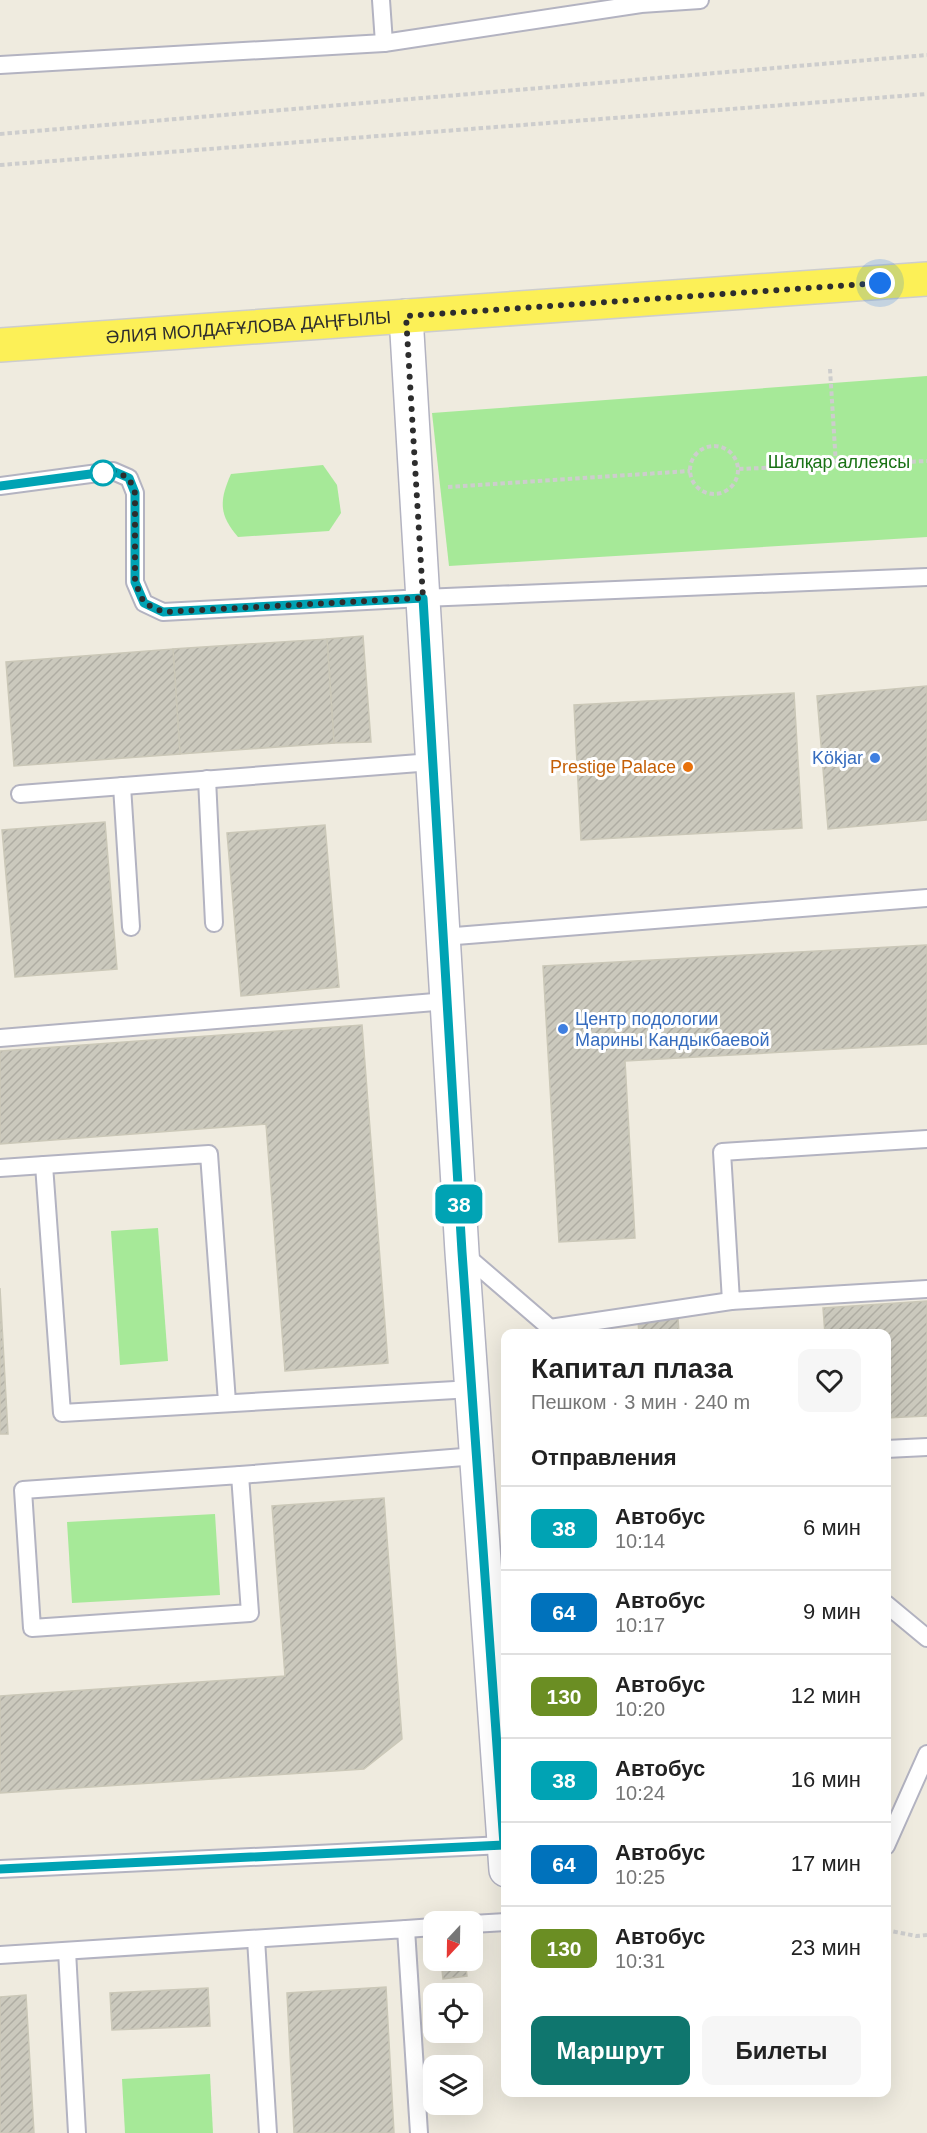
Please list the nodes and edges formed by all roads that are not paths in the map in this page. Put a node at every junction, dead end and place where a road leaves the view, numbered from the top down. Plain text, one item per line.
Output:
1 (381, 0) edge
2 (700, 0) edge
3 (384, 43) junction
4 (0, 66) edge
5 (927, 279) edge
6 (406, 316) junction
7 (0, 345) edge
8 (0, 486) edge
9 (927, 577) edge
10 (423, 598) junction
11 (432, 762) junction
12 (207, 779) junction
13 (122, 786) junction
14 (20, 794) dead end
15 (927, 898) edge
16 (214, 923) dead end
17 (131, 927) dead end
18 (442, 937) junction
19 (447, 1001) junction
20 (0, 1038) edge
21 (927, 1139) edge
22 (44, 1165) junction
23 (0, 1168) edge
24 (462, 1252) junction
25 (927, 1289) edge
26 (731, 1301) junction
27 (551, 1329) edge
28 (565, 1329) edge
29 (472, 1389) junction
30 (226, 1401) junction
31 (927, 1447) edge
32 (891, 1449) edge
33 (476, 1456) junction
34 (240, 1475) junction
35 (891, 1609) edge
36 (927, 1638) edge
37 (927, 1754) edge
38 (501, 1768) edge
39 (891, 1835) edge
40 (501, 1858) edge
41 (0, 1869) edge
42 (501, 1922) edge
43 (483, 1923) edge
44 (423, 1928) edge
45 (406, 1929) junction
46 (256, 1939) junction
47 (67, 1951) junction
48 (0, 1955) edge
49 (77, 2133) edge
50 (268, 2133) edge
51 (419, 2133) edge

1 - 3 lane
2 - 3 lane
3 - 4 lane
5 - 6 main road, ӘЛИЯ МОЛДАҒҰЛОВА ДАҢҒЫЛЫ
6 - 7 main road, ӘЛИЯ МОЛДАҒҰЛОВА ДАҢҒЫЛЫ
6 - 10 street
8 - 10 lane
9 - 10 lane
10 - 11 street
11 - 12 lane
11 - 18 street
12 - 13 lane
12 - 16 lane
13 - 14 lane
13 - 17 lane
15 - 18 lane
18 - 19 street
19 - 20 lane
19 - 24 street
21 - 26 lane
22 - 23 lane
22 - 30 lane
22 - 30 lane
24 - 27 lane
24 - 29 street
25 - 26 lane
26 - 28 lane
29 - 30 lane
29 - 33 street
31 - 32 lane
33 - 34 lane
33 - 38 street
34 - 34 lane
35 - 36 lane
37 - 39 lane
40 - 41 lane
42 - 43 lane
44 - 45 lane
45 - 46 lane
45 - 51 lane
46 - 47 lane
46 - 50 lane
47 - 48 lane
47 - 49 lane

